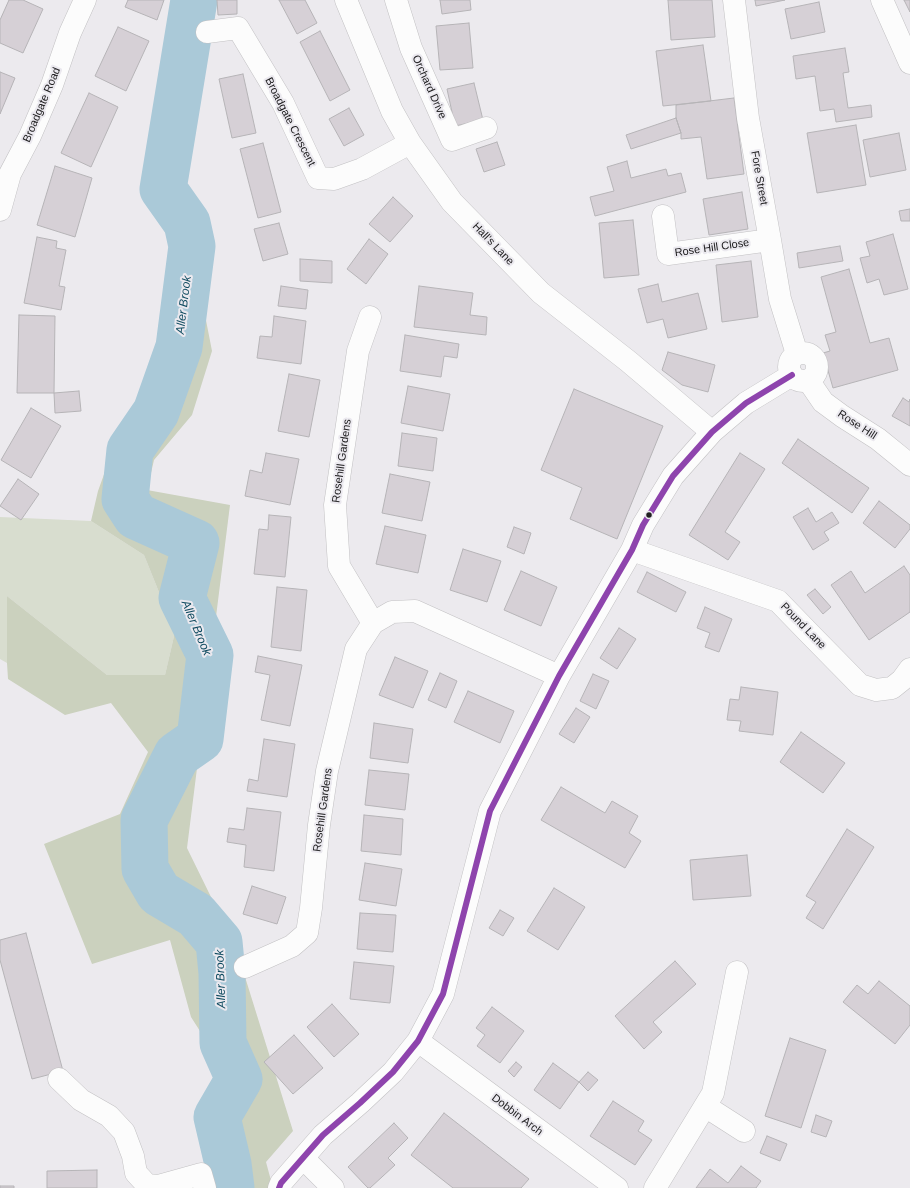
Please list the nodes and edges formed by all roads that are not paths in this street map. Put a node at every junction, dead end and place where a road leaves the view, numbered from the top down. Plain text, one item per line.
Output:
1 (85, 0) edge
2 (346, 0) edge
3 (396, 0) edge
4 (734, 0) edge
5 (882, 0) edge
6 (207, 32) dead end
7 (910, 63) edge
8 (486, 128) dead end
9 (410, 143) junction
10 (0, 210) edge
11 (663, 216) dead end
12 (770, 240) junction
13 (370, 317) dead end
14 (800, 378) junction
15 (712, 432) junction
16 (910, 465) edge
17 (632, 550) junction
18 (373, 623) junction
19 (910, 669) edge
20 (559, 676) junction
21 (245, 967) dead end
22 (737, 972) dead end
23 (418, 1041) junction
24 (59, 1079) dead end
25 (705, 1106) junction
26 (744, 1131) dead end
27 (303, 1158) junction
28 (205, 1188) edge
29 (279, 1188) edge
30 (333, 1188) edge
31 (617, 1188) edge
32 (655, 1188) edge

1 - 10 street, Broadgate Road
2 - 9 street, Hall's Lane
3 - 8 street, Orchard Drive
4 - 12 street, Fore Street
5 - 7 street
6 - 9 street, Broadgate Crescent
9 - 15 street, Hall's Lane
11 - 12 street, Rose Hill Close
12 - 14 street, Fore Street
13 - 18 street, Rosehill Gardens
14 - 15 street
14 - 16 street, Rose Hill
15 - 17 street
17 - 19 street, Pound Lane
17 - 20 street
18 - 20 street, Rosehill Gardens
18 - 21 street, Rosehill Gardens
20 - 23 street
22 - 25 street
23 - 27 street
23 - 31 street, Dobbin Arch
24 - 28 street
25 - 26 street
25 - 32 street
27 - 29 street
27 - 30 street

